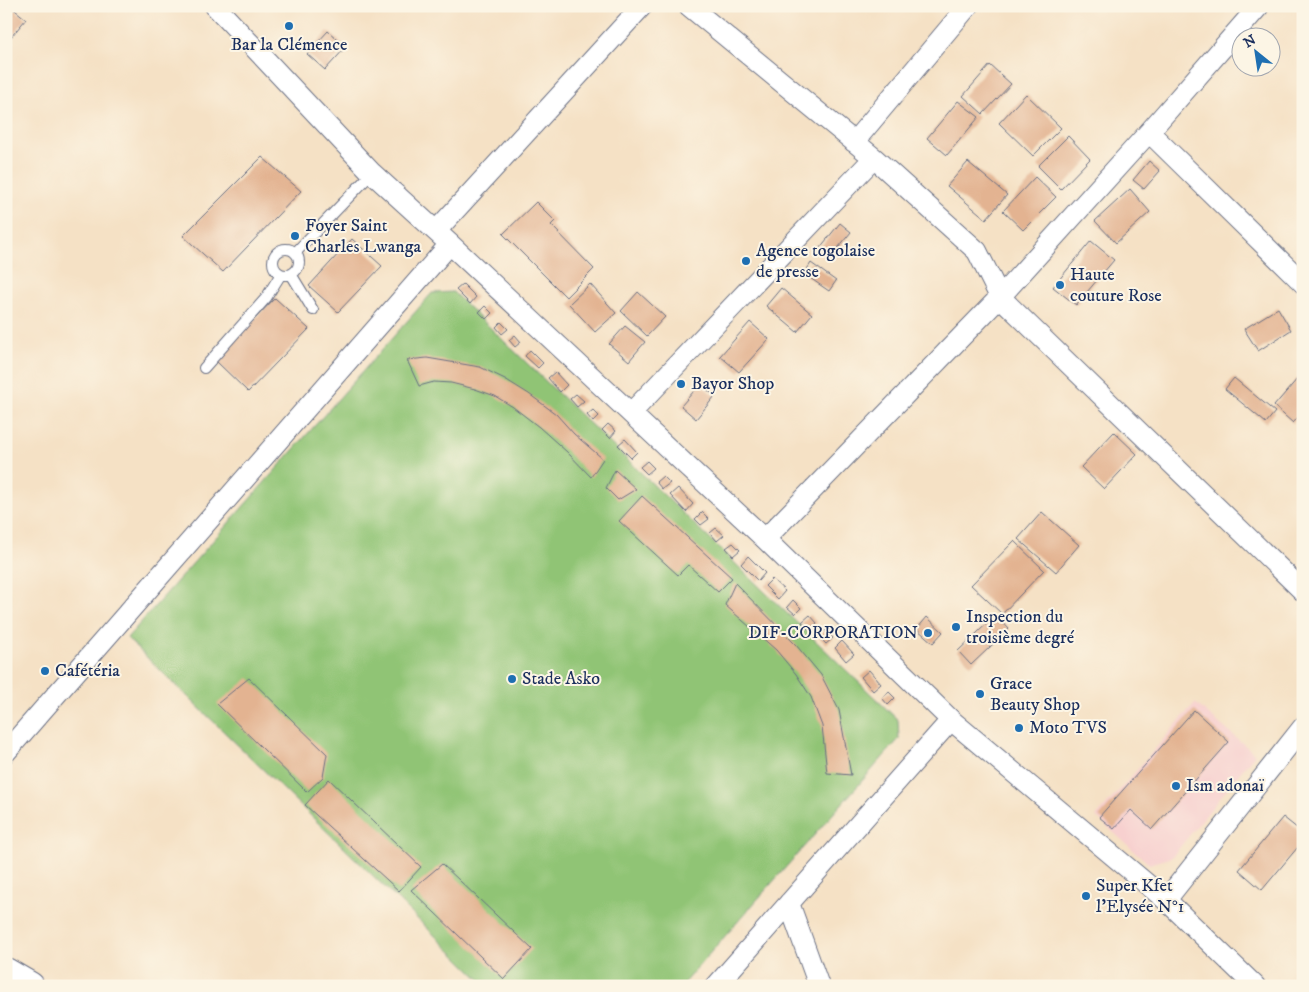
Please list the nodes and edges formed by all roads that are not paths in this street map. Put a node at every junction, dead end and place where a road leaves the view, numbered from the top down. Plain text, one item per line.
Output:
1 (215, 6) edge
2 (642, 6) edge
3 (689, 6) edge
4 (968, 6) edge
5 (1259, 6) edge
6 (1149, 132) junction
7 (854, 142) junction
8 (874, 158) junction
9 (372, 173) junction
10 (443, 237) junction
11 (295, 253) junction
12 (286, 274) junction
13 (1303, 283) edge
14 (1000, 297) junction
15 (313, 310) dead end
16 (204, 368) dead end
17 (631, 413) junction
18 (766, 539) junction
19 (1303, 591) edge
20 (951, 720) junction
21 (1303, 727) edge
22 (6, 752) edge
23 (1166, 900) junction
24 (789, 903) junction
25 (6, 972) edge
26 (30, 986) edge
27 (716, 986) edge
28 (819, 986) edge
29 (1254, 986) edge

1 - 9 street
2 - 10 street
3 - 7 street
4 - 7 street
5 - 6 street
6 - 13 street
6 - 14 street
7 - 8 street
8 - 14 street
8 - 17 street
9 - 10 street
9 - 11 lane
10 - 17 street
10 - 22 street
11 - 12 lane
11 - 12 lane
12 - 15 lane
12 - 16 lane
14 - 18 street
14 - 19 street
17 - 18 street
18 - 20 street
20 - 23 street
20 - 24 street
21 - 23 street
23 - 29 street
24 - 27 street
24 - 28 street
25 - 26 main road

